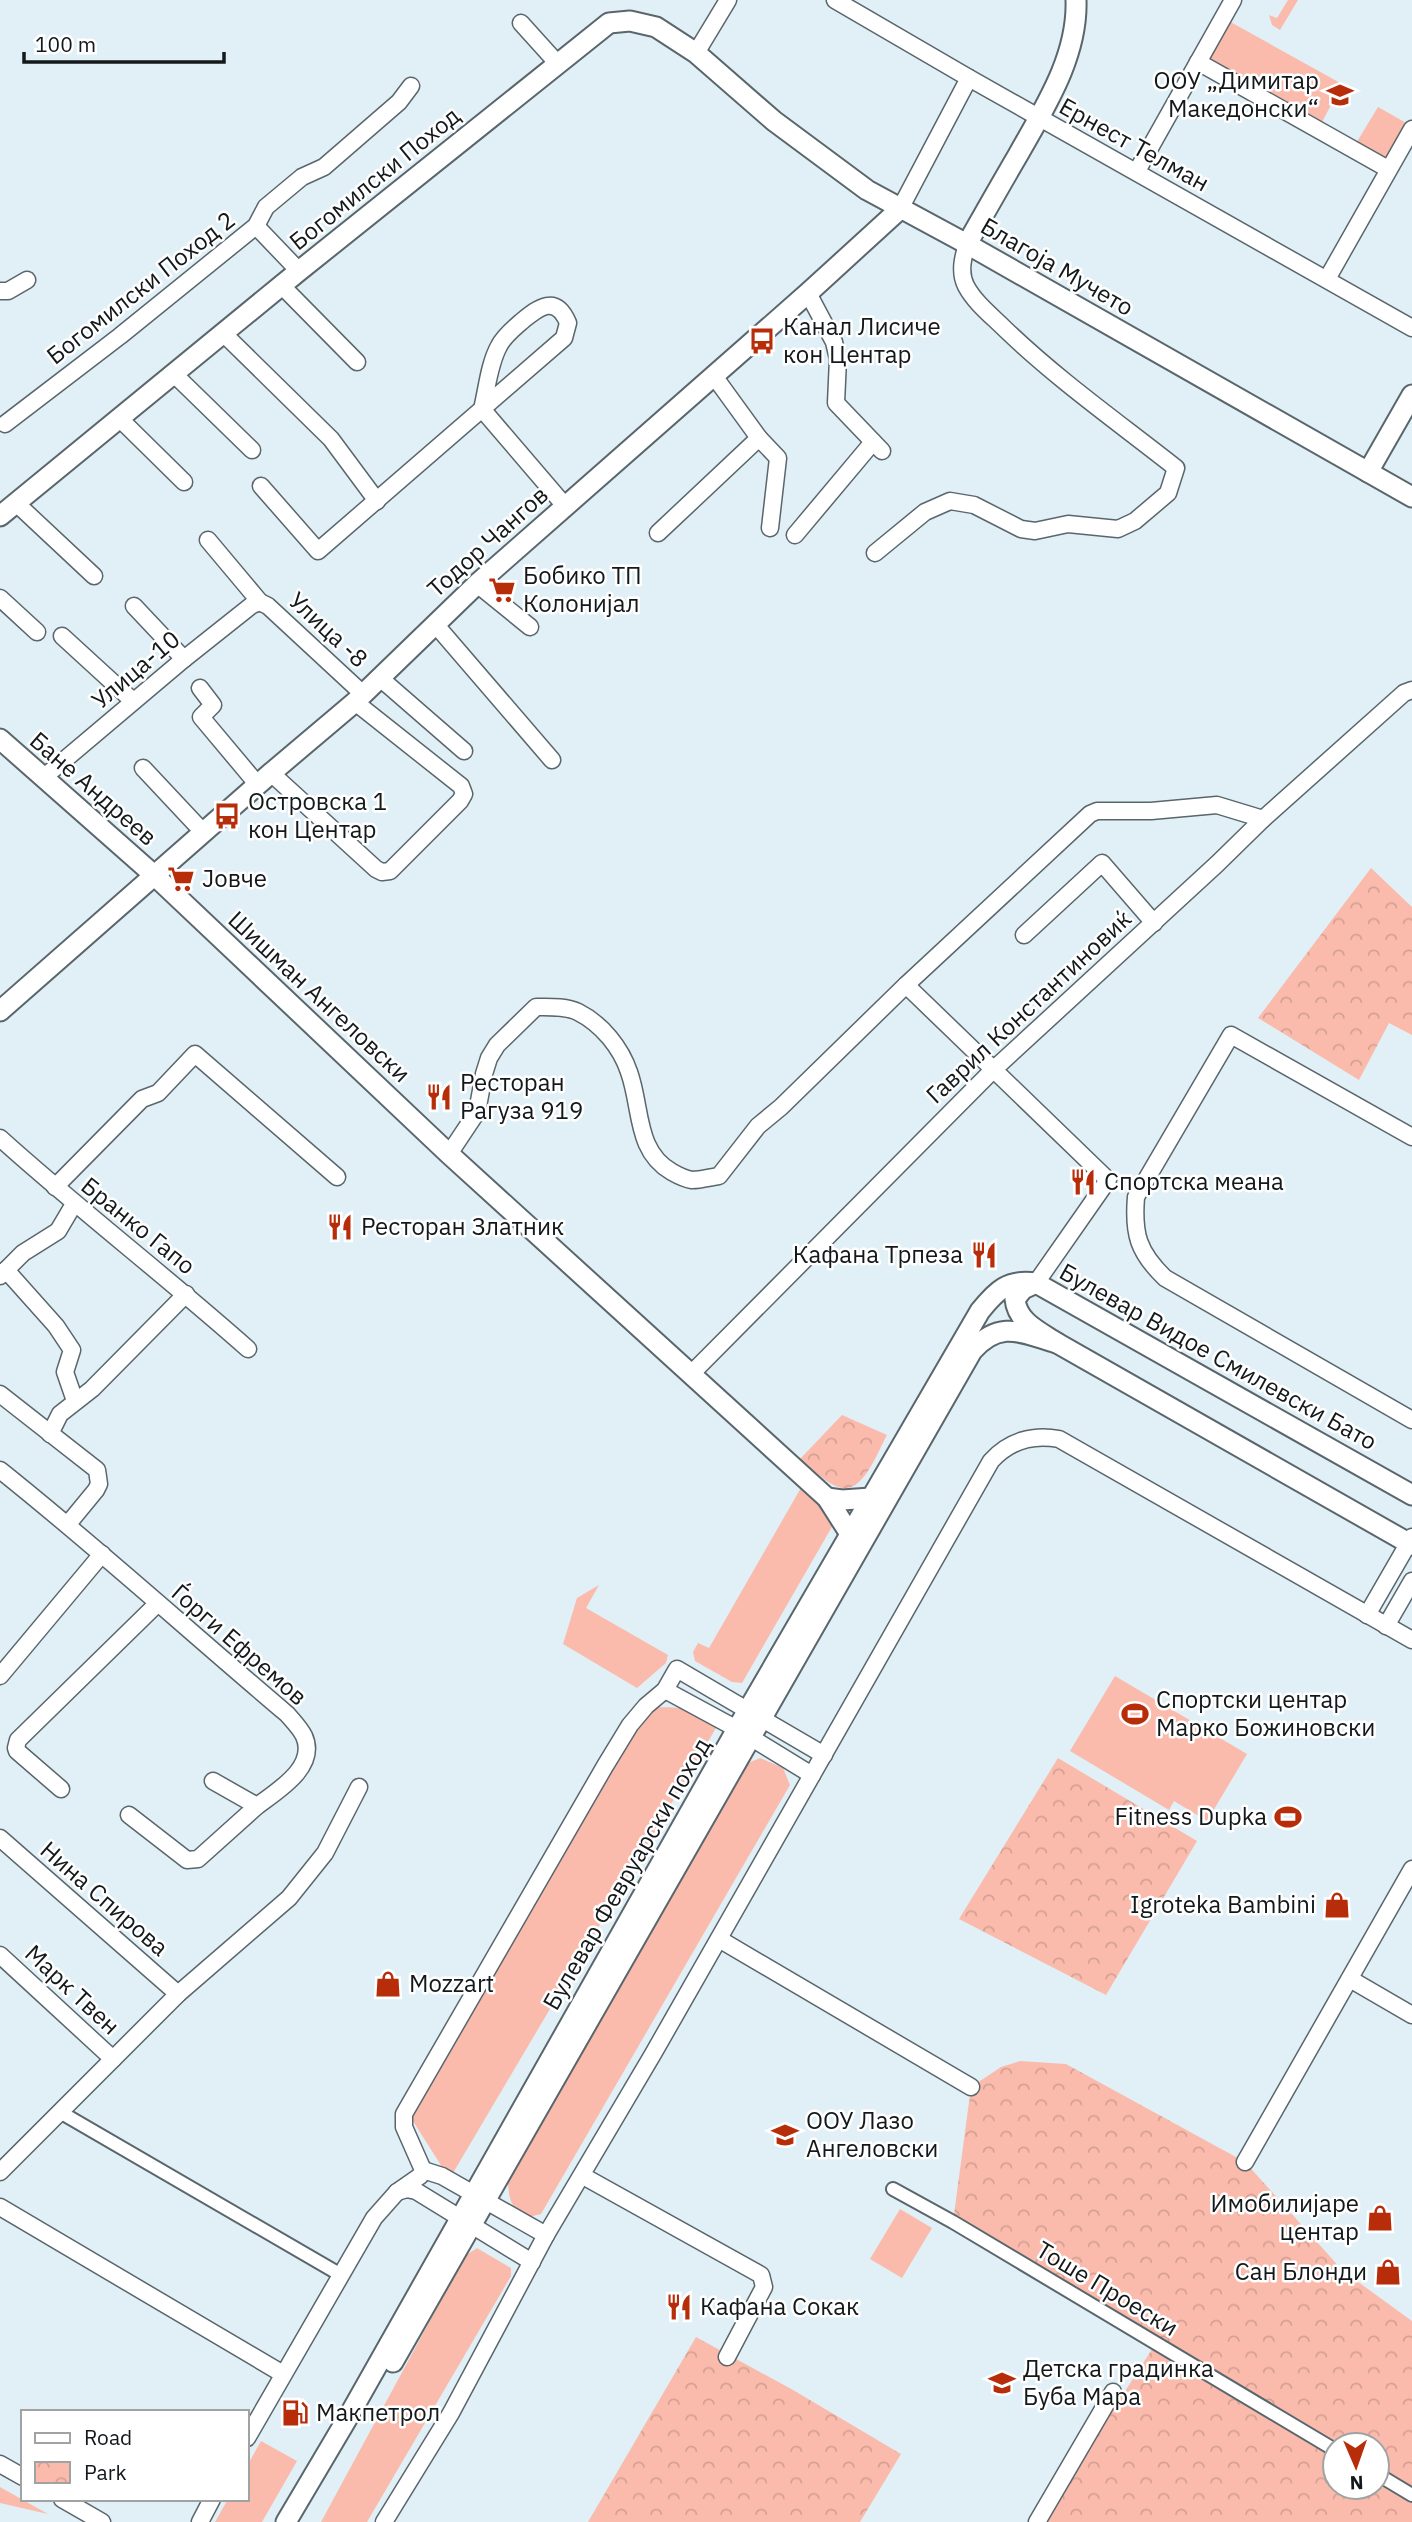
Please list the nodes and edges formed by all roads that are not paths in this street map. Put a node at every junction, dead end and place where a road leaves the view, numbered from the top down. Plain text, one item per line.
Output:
1 (728, 0) edge
2 (835, 0) edge
3 (1076, 0) edge
4 (1233, 0) edge
5 (521, 23) dead end
6 (695, 53) junction
7 (1198, 62) junction
8 (558, 64) junction
9 (969, 78) junction
10 (411, 86) dead end
11 (1039, 117) junction
12 (1412, 129) edge
13 (1388, 169) junction
14 (1138, 172) junction
15 (900, 209) junction
16 (256, 226) junction
17 (967, 244) junction
18 (299, 271) junction
19 (1327, 279) junction
20 (27, 280) dead end
21 (282, 286) junction
22 (0, 291) edge
23 (808, 293) junction
24 (1412, 328) edge
25 (223, 334) junction
26 (357, 362) dead end
27 (174, 374) junction
28 (714, 376) junction
29 (1412, 395) edge
30 (482, 409) junction
31 (119, 418) junction
32 (5, 424) dead end
33 (759, 438) junction
34 (252, 450) dead end
35 (1368, 472) junction
36 (184, 482) dead end
37 (261, 486) dead end
38 (1412, 497) edge
39 (377, 500) junction
40 (565, 506) junction
41 (4, 512) edge
42 (770, 528) dead end
43 (657, 533) dead end
44 (796, 535) dead end
45 (208, 540) dead end
46 (875, 554) dead end
47 (94, 576) dead end
48 (477, 584) junction
49 (0, 598) edge
50 (260, 602) junction
51 (134, 606) dead end
52 (435, 624) junction
53 (530, 627) dead end
54 (37, 632) dead end
55 (62, 636) dead end
56 (184, 659) junction
57 (380, 678) junction
58 (200, 688) dead end
59 (1412, 690) edge
60 (359, 698) junction
61 (134, 701) junction
62 (0, 739) edge
63 (464, 751) dead end
64 (552, 760) dead end
65 (143, 768) dead end
66 (43, 778) junction
67 (264, 779) junction
68 (1264, 819) junction
69 (203, 832) junction
70 (154, 875) junction
71 (1154, 923) junction
72 (1024, 935) dead end
73 (906, 985) junction
74 (0, 1011) edge
75 (992, 1071) junction
76 (1412, 1137) edge
77 (0, 1138) edge
78 (449, 1154) junction
79 (337, 1177) dead end
80 (55, 1187) junction
81 (74, 1204) junction
82 (3, 1273) edge
83 (1036, 1283) junction
84 (186, 1294) junction
85 (1056, 1343) junction
86 (248, 1349) dead end
87 (692, 1373) junction
88 (0, 1394) edge
89 (75, 1401) junction
90 (1412, 1420) edge
91 (50, 1434) junction
92 (0, 1470) edge
93 (1412, 1495) edge
94 (827, 1498) junction
95 (872, 1498) junction
96 (68, 1524) junction
97 (850, 1534) junction
98 (1411, 1542) edge
99 (103, 1554) junction
100 (1412, 1581) edge
101 (157, 1604) junction
102 (1367, 1615) junction
103 (1386, 1626) junction
104 (1412, 1640) edge
105 (0, 1676) edge
106 (665, 1690) junction
107 (755, 1714) junction
108 (744, 1733) junction
109 (824, 1755) junction
110 (812, 1775) junction
111 (213, 1781) dead end
112 (359, 1787) dead end
113 (61, 1788) dead end
114 (257, 1806) junction
115 (129, 1815) dead end
116 (0, 1838) edge
117 (1412, 1869) edge
118 (719, 1939) junction
119 (0, 1955) edge
120 (1350, 1979) junction
121 (178, 1994) junction
122 (1412, 2015) edge
123 (113, 2059) junction
124 (971, 2087) dead end
125 (60, 2112) junction
126 (1245, 2162) dead end
127 (423, 2170) junction
128 (0, 2172) edge
129 (583, 2176) junction
130 (893, 2189) dead end
131 (397, 2192) junction
132 (479, 2197) junction
133 (0, 2207) edge
134 (466, 2221) junction
135 (546, 2235) junction
136 (532, 2262) junction
137 (341, 2275) junction
138 (727, 2357) dead end
139 (283, 2374) junction
140 (1113, 2392) dead end
141 (248, 2436) edge
142 (1321, 2442) edge
143 (0, 2464) edge
144 (21, 2476) edge
145 (1391, 2482) edge
146 (1412, 2495) edge
147 (65, 2501) edge
148 (211, 2501) edge
149 (102, 2522) edge
150 (200, 2522) edge
151 (286, 2522) edge
152 (300, 2522) edge
153 (384, 2522) edge
154 (1037, 2522) edge

1 - 6 street
2 - 9 street, Ернест Телман
3 - 11 street
4 - 7 street
5 - 8 street
6 - 8 street, Богомилски Поход
6 - 15 street, Благоја Мучето
7 - 13 street
7 - 14 street
8 - 18 street, Богомилски Поход
9 - 11 street, Ернест Телман
9 - 15 street, Тодор Чангов
10 - 16 street
11 - 14 street, Ернест Телман
11 - 17 street
12 - 13 street
13 - 19 street
14 - 19 street, Ернест Телман
15 - 17 street, Благоја Мучето
15 - 23 street, Тодор Чангов
16 - 18 street, Богомилски Поход 2
16 - 32 street, Богомилски Поход 2
17 - 35 street, Благоја Мучето
17 - 46 street
18 - 21 street, Богомилски Поход
19 - 24 street, Ернест Телман
20 - 22 street
21 - 25 street, Богомилски Поход
21 - 26 street
23 - 28 street, Тодор Чангов
23 - 44 street
25 - 27 street, Богомилски Поход
25 - 39 street
27 - 31 street, Богомилски Поход
27 - 34 street
28 - 33 street
28 - 40 street, Тодор Чангов
29 - 35 street
30 - 30 street
30 - 39 street
30 - 40 street
31 - 36 street
31 - 41 street, Богомилски Поход
33 - 42 street
33 - 43 street
35 - 38 street, Благоја Мучето
37 - 39 street
40 - 48 street, Тодор Чангов
41 - 47 street
45 - 50 street, Улица -8
48 - 52 street, Тодор Чангов
48 - 53 street
49 - 54 street
50 - 56 street, Улица-10
50 - 60 street, Улица -8
51 - 56 street
52 - 57 street, Тодор Чангов
52 - 64 street
55 - 61 street
56 - 61 street, Улица-10
57 - 60 street, Тодор Чангов
57 - 63 street
58 - 67 street
59 - 68 street, Гаврил Константиновиќ
60 - 67 street, Тодор Чангов
60 - 67 street, Улица -8
61 - 66 street, Улица-10
62 - 66 street, Бане Андреев
65 - 69 street
66 - 70 street, Бане Андреев
67 - 69 street, Тодор Чангов
68 - 71 street, Гаврил Константиновиќ
68 - 73 street
69 - 70 street, Тодор Чангов
70 - 74 street, Тодор Чангов
70 - 78 street, Шишман Ангеловски
71 - 72 street
71 - 75 street, Гаврил Константиновиќ
73 - 75 street
73 - 78 street
75 - 83 street
75 - 87 street, Гаврил Константиновиќ
76 - 90 street
77 - 80 street, Бранко Гапо
78 - 87 street
79 - 80 street
80 - 81 street, Бранко Гапо
81 - 82 street
81 - 84 street, Бранко Гапо
82 - 89 street
83 - 85 street
83 - 93 street, Булевар Видое Смилевски Бато
83 - 95 street, Булевар Февруарски поход
84 - 86 street, Бранко Гапо
84 - 89 street
85 - 98 street
85 - 107 street, Булевар Февруарски поход
87 - 94 street
88 - 91 street
89 - 91 street
91 - 96 street
92 - 96 street, Ѓорги Ефремов
94 - 95 street
94 - 97 street
95 - 97 street, Булевар Февруарски поход
96 - 99 street, Ѓорги Ефремов
97 - 107 street, Булевар Февруарски поход
98 - 102 street
99 - 101 street, Ѓорги Ефремов
99 - 105 street
100 - 103 street
101 - 113 street
101 - 114 street, Ѓорги Ефремов
102 - 103 street
102 - 109 street
103 - 104 street
106 - 107 street
106 - 108 street
106 - 127 street
107 - 108 street, Булевар Февруарски поход
107 - 109 street
108 - 110 street
108 - 132 street, Булевар Февруарски поход
109 - 110 street
110 - 118 street
111 - 114 street
112 - 121 street
114 - 115 street
116 - 121 street, Нина Спирова
117 - 120 street
118 - 124 street
118 - 129 street
119 - 123 street, Марк Твен
120 - 122 street
120 - 126 street
121 - 123 street
123 - 125 street
125 - 128 street
125 - 137 street
127 - 131 street
127 - 132 street
129 - 135 street
129 - 138 street
130 - 142 street, Тоше Проески
131 - 134 street
131 - 137 street
132 - 134 street, Булевар Февруарски поход
132 - 135 street
133 - 139 street
134 - 136 street
134 - 151 street, Булевар Февруарски поход
134 - 152 street, Булевар Февруарски поход
135 - 136 street
136 - 153 street
137 - 139 street
139 - 141 street
140 - 154 street
143 - 144 street
145 - 146 street
147 - 149 street
148 - 150 street

